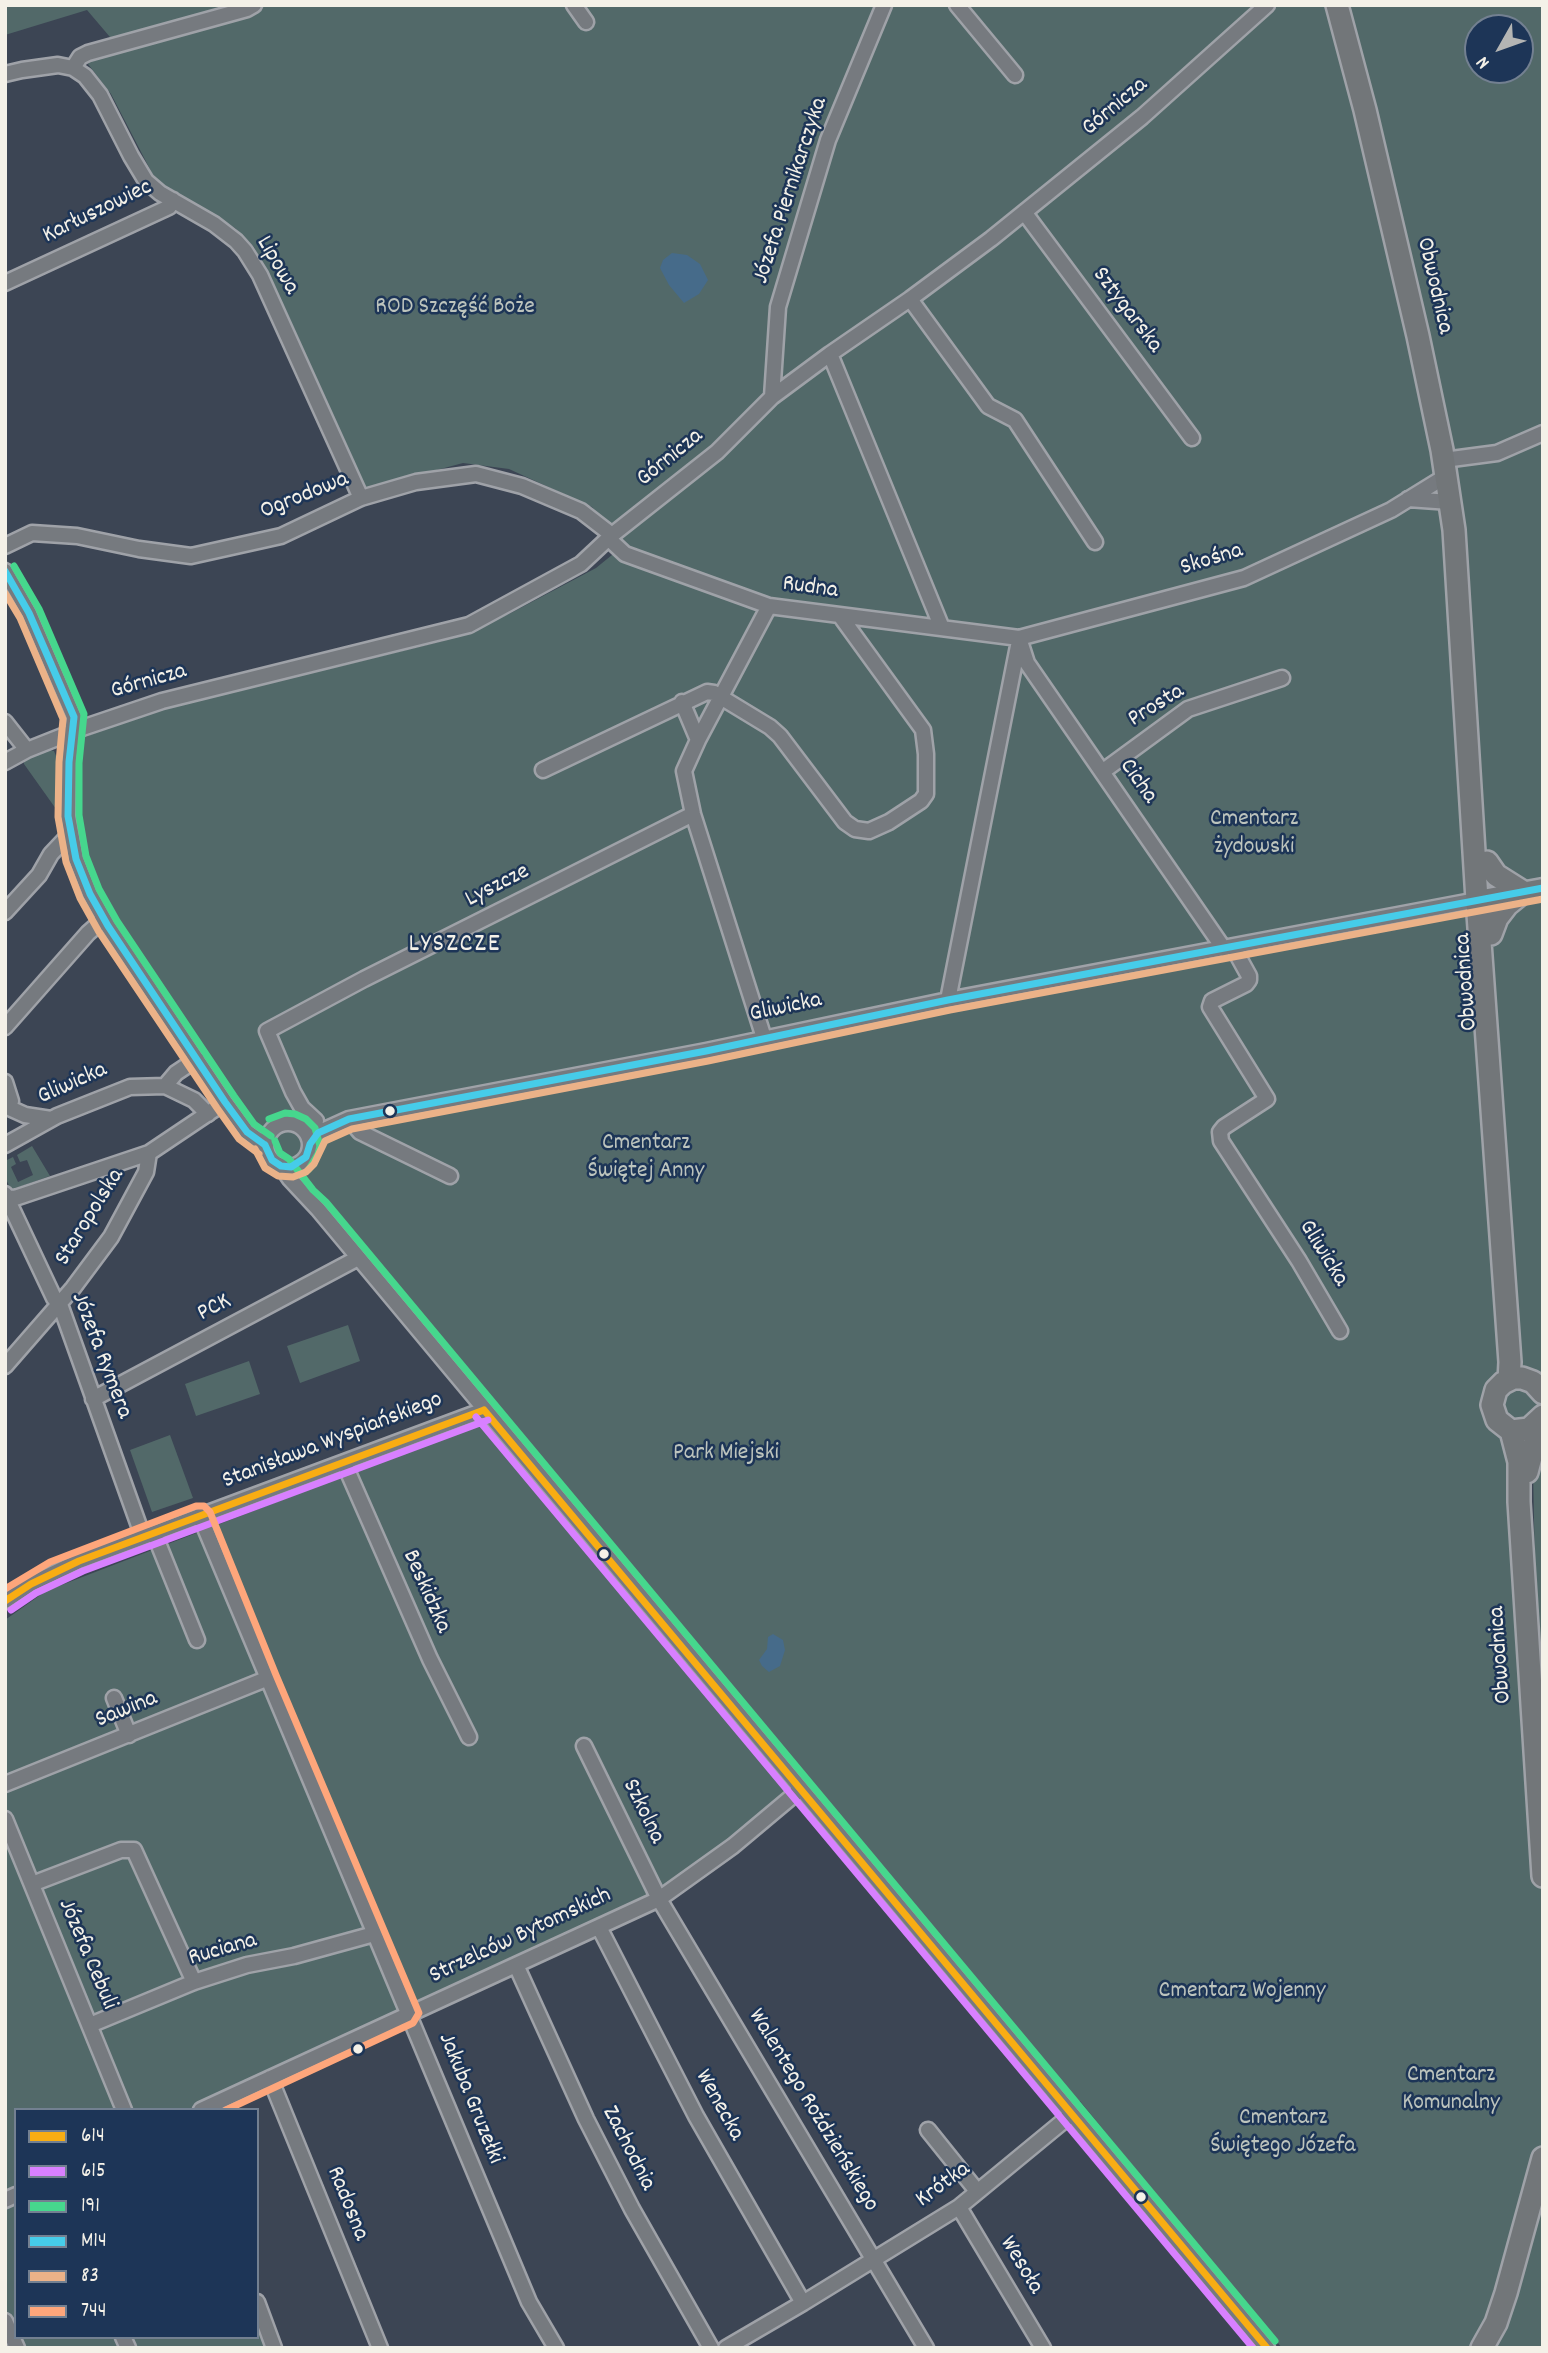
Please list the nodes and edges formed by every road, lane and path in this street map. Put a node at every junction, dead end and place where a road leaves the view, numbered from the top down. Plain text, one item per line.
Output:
1 (254, 5) edge
2 (574, 5) edge
3 (884, 5) edge
4 (957, 5) edge
5 (1267, 5) edge
6 (1337, 5) edge
7 (586, 22) dead end
8 (73, 68) junction
9 (5, 74) edge
10 (1015, 75) dead end
11 (173, 200) junction
12 (1024, 212) junction
13 (5, 283) edge
14 (910, 299) junction
15 (830, 354) junction
16 (772, 397) junction
17 (1543, 433) edge
18 (1192, 438) dead end
19 (1445, 468) junction
20 (361, 498) junction
21 (1408, 499) junction
22 (1450, 502) junction
23 (610, 537) junction
24 (1095, 542) dead end
25 (5, 546) edge
26 (5, 571) edge
27 (1458, 582) junction
28 (769, 606) junction
29 (841, 617) junction
30 (942, 628) junction
31 (1019, 638) junction
32 (1282, 678) dead end
33 (720, 698) junction
34 (682, 702) junction
35 (5, 722) edge
36 (73, 732) junction
37 (698, 740) junction
38 (27, 750) junction
39 (5, 762) edge
40 (543, 770) dead end
41 (1102, 772) junction
42 (693, 814) junction
43 (70, 834) junction
44 (76, 859) junction
45 (1488, 862) junction
46 (46, 863) junction
47 (1533, 890) edge
48 (1483, 899) junction
49 (5, 912) edge
50 (104, 919) junction
51 (1491, 934) junction
52 (1228, 948) junction
53 (948, 1000) junction
54 (5, 1027) edge
55 (764, 1038) junction
56 (197, 1059) junction
57 (5, 1083) edge
58 (164, 1086) junction
59 (225, 1102) junction
60 (7, 1107) edge
61 (208, 1114) junction
62 (238, 1118) junction
63 (51, 1119) junction
64 (348, 1119) junction
65 (316, 1121) junction
66 (300, 1127) junction
67 (274, 1129) junction
68 (310, 1144) junction
69 (5, 1145) edge
70 (265, 1145) junction
71 (149, 1153) junction
72 (300, 1163) junction
73 (281, 1166) junction
74 (450, 1176) dead end
75 (6, 1196) edge
76 (317, 1209) junction
77 (358, 1258) junction
78 (59, 1304) junction
79 (1340, 1331) dead end
80 (5, 1366) edge
81 (1517, 1379) junction
82 (1543, 1393) edge
83 (93, 1399) junction
84 (484, 1410) junction
85 (1531, 1427) edge
86 (344, 1463) junction
87 (200, 1516) junction
88 (148, 1535) junction
89 (5, 1601) edge
90 (197, 1640) dead end
91 (266, 1679) junction
92 (114, 1698) dead end
93 (128, 1735) junction
94 (469, 1737) dead end
95 (584, 1746) dead end
96 (5, 1784) edge
97 (1542, 1786) edge
98 (801, 1789) junction
99 (1543, 1792) edge
100 (5, 1819) edge
101 (1543, 1876) edge
102 (32, 1884) junction
103 (660, 1899) junction
104 (599, 1927) junction
105 (374, 1934) junction
106 (516, 1965) junction
107 (194, 1982) junction
108 (409, 2013) junction
109 (90, 2025) junction
110 (270, 2078) junction
111 (123, 2108) edge
112 (205, 2108) edge
113 (1072, 2114) junction
114 (928, 2130) dead end
115 (1543, 2158) edge
116 (977, 2191) junction
117 (958, 2207) junction
118 (1520, 2241) junction
119 (874, 2260) junction
120 (803, 2303) junction
121 (259, 2307) edge
122 (5, 2321) edge
123 (17, 2348) edge
124 (274, 2348) edge
125 (380, 2348) edge
126 (556, 2348) edge
127 (711, 2348) edge
128 (726, 2348) edge
129 (926, 2348) edge
130 (1042, 2348) edge
131 (1267, 2348) edge
132 (1465, 2348) edge
133 (1482, 2348) edge

1 - 8 street
2 - 7 street
3 - 16 street, Józefa Piernikarczyka
4 - 10 street
5 - 12 street, Górnicza
6 - 19 highway, Obwodnica
8 - 9 street
8 - 11 street, Lipowa
11 - 13 street, Karłuszowiec
11 - 20 street, Lipowa
12 - 14 street, Górnicza
12 - 18 street, Sztygarska
14 - 15 street, Górnicza
14 - 24 street
15 - 16 street, Górnicza
15 - 30 street
16 - 23 street, Górnicza
17 - 19 street, Skośna
19 - 21 street, Skośna
19 - 22 highway, Obwodnica
20 - 23 street, Ogrodowa
20 - 25 street, Ogrodowa
21 - 22 street
21 - 31 street, Skośna
22 - 27 highway, Obwodnica
23 - 28 street, Rudna
23 - 36 street, Górnicza
26 - 36 street
27 - 45 highway, Obwodnica
27 - 48 highway, Obwodnica
28 - 29 street, Rudna
28 - 33 street
29 - 30 street, Rudna
29 - 33 street
30 - 31 street, Rudna
31 - 41 street, Cicha
31 - 53 street
32 - 41 street, Prosta
33 - 34 street
33 - 37 street
34 - 37 street
34 - 40 street
35 - 38 street
36 - 38 street, Górnicza
36 - 43 street
37 - 42 street
38 - 39 street, Górnicza
41 - 52 street, Cicha
42 - 55 street
42 - 65 street, Lyszcze
43 - 44 street
43 - 46 street
44 - 46 street
44 - 50 street
45 - 47 highway
45 - 48 highway, Obwodnica
46 - 49 street
47 - 48 main road, Gliwicka
47 - 51 highway
48 - 51 highway, Obwodnica
48 - 52 street, Gliwicka
48 - 81 highway, Obwodnica
50 - 54 street
50 - 56 street
51 - 81 highway, Obwodnica
52 - 53 street, Gliwicka
52 - 79 street, Gliwicka
53 - 55 street, Gliwicka
55 - 64 street, Gliwicka
56 - 58 street
56 - 59 street
57 - 60 street
58 - 61 street, Gliwicka
58 - 63 street, Gliwicka
59 - 61 street
59 - 62 street
60 - 63 street
61 - 71 street
62 - 67 street
62 - 70 street
63 - 69 street, Gliwicka
64 - 65 street, Gliwicka
64 - 68 street, Gliwicka
64 - 74 street
65 - 66 street, Gliwicka
66 - 67 street
66 - 68 street
67 - 70 street
68 - 72 street
70 - 73 street
71 - 75 street
71 - 78 street, Staropolska
72 - 73 street
72 - 76 street
73 - 76 street
75 - 78 street, Józefa Rymera
76 - 77 street
77 - 83 street, PCK
77 - 84 street
78 - 80 street, Staropolska
78 - 83 street, Józefa Rymera
81 - 82 highway
81 - 85 highway
83 - 88 street, Józefa Rymera
84 - 86 street, Stanisława Wyspiańskiego
84 - 98 street
85 - 97 highway, Obwodnica
85 - 101 highway, Obwodnica
86 - 87 street, Stanisława Wyspiańskiego
86 - 94 street, Beskidzka
87 - 88 street, Stanisława Wyspiańskiego
87 - 91 street, Jakuba Gruzełki
88 - 89 street, Stanisława Wyspiańskiego
88 - 90 street, Józefa Rymera
91 - 93 street, Sawina
91 - 105 street, Jakuba Gruzełki
92 - 93 street
93 - 96 street, Sawina
95 - 103 street, Szkolna
97 - 99 highway, Obwodnica
98 - 103 street, Strzelców Bytomskich
98 - 113 street
100 - 102 street, Józefa Cebuli
102 - 107 street
102 - 109 street, Józefa Cebuli
103 - 104 street, Strzelców Bytomskich
103 - 119 street, Walentego Roździeńskiego
104 - 106 street, Strzelców Bytomskich
104 - 120 street, Wenecka
105 - 107 street, Ruciana
105 - 108 street, Jakuba Gruzełki
106 - 108 street, Strzelców Bytomskich
106 - 127 street, Zachodnia
107 - 109 street, Ruciana
108 - 110 street, Strzelców Bytomskich
108 - 126 street, Jakuba Gruzełki
109 - 111 street, Józefa Cebuli
110 - 112 street, Strzelców Bytomskich
110 - 125 street, Radosna
113 - 116 street, Krótka
113 - 131 street
114 - 116 street
115 - 118 highway
116 - 117 street, Krótka
117 - 119 street, Krótka
117 - 130 street, Wesoła
118 - 132 highway
118 - 133 highway
119 - 120 street, Krótka
119 - 129 street, Walentego Roździeńskiego
120 - 128 street, Krótka
121 - 124 street
122 - 123 street

